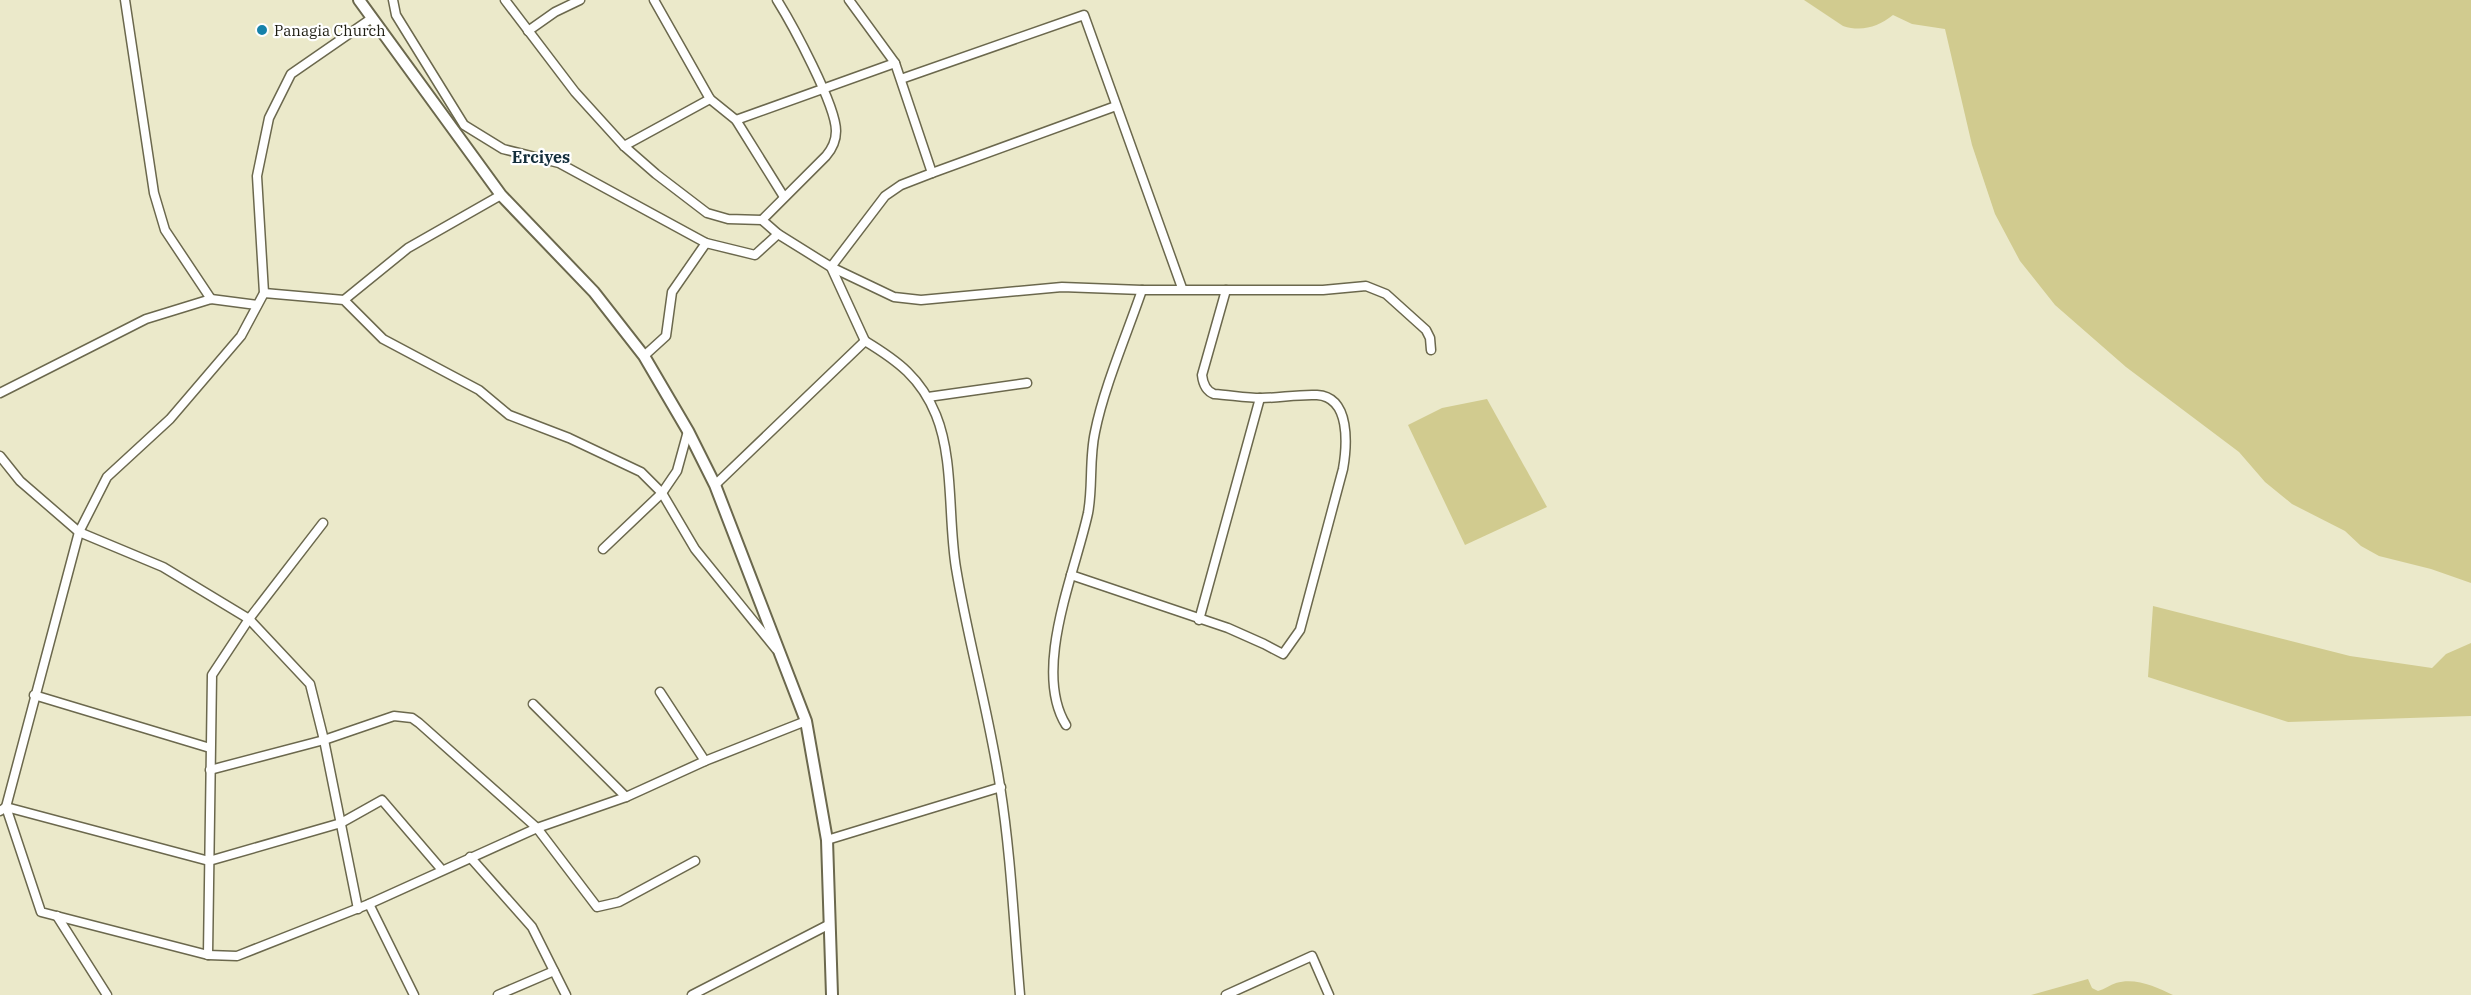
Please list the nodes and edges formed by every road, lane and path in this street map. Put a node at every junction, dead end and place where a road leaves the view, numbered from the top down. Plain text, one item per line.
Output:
1 (126, 0) edge
2 (359, 0) edge
3 (393, 0) edge
4 (505, 0) edge
5 (580, 0) edge
6 (654, 0) edge
7 (777, 0) edge
8 (849, 0) edge
9 (372, 18) junction
10 (528, 31) junction
11 (895, 63) junction
12 (901, 79) junction
13 (823, 88) junction
14 (710, 99) junction
15 (1116, 106) junction
16 (736, 120) junction
17 (464, 125) junction
18 (452, 129) junction
19 (624, 146) junction
20 (932, 174) junction
21 (501, 195) junction
22 (784, 197) junction
23 (762, 220) junction
24 (778, 234) junction
25 (705, 243) junction
26 (831, 267) junction
27 (1182, 288) junction
28 (1142, 290) junction
29 (1226, 290) junction
30 (264, 293) junction
31 (211, 299) junction
32 (344, 300) junction
33 (257, 305) junction
34 (865, 342) junction
35 (1431, 350) dead end
36 (644, 356) junction
37 (1027, 383) dead end
38 (0, 393) edge
39 (928, 397) junction
40 (1260, 398) junction
41 (688, 431) junction
42 (0, 456) edge
43 (715, 485) junction
44 (662, 493) junction
45 (323, 523) dead end
46 (79, 532) junction
47 (603, 549) dead end
48 (1071, 575) junction
49 (249, 619) junction
50 (1199, 620) junction
51 (780, 654) junction
52 (660, 692) dead end
53 (34, 695) junction
54 (533, 704) dead end
55 (806, 721) junction
56 (1066, 725) dead end
57 (324, 740) junction
58 (210, 748) junction
59 (705, 761) junction
60 (210, 770) junction
61 (1000, 787) junction
62 (626, 797) junction
63 (3, 809) edge
64 (341, 823) junction
65 (537, 828) junction
66 (827, 840) junction
67 (470, 857) junction
68 (209, 861) junction
69 (695, 861) dead end
70 (442, 870) junction
71 (369, 904) junction
72 (358, 909) junction
73 (57, 916) junction
74 (828, 925) junction
75 (208, 956) junction
76 (554, 971) junction
77 (107, 995) edge
78 (414, 995) edge
79 (498, 995) edge
80 (566, 995) edge
81 (693, 995) edge
82 (832, 995) edge
83 (1020, 995) edge
84 (1227, 995) edge
85 (1329, 995) edge

1 - 31 street
2 - 9 street
3 - 17 street
4 - 10 street
5 - 10 street
6 - 14 street
7 - 13 street
8 - 11 street
9 - 18 street
9 - 30 street
10 - 19 street
11 - 12 street
11 - 13 street
12 - 15 street
12 - 20 street
13 - 16 street
13 - 22 street
14 - 16 street
14 - 19 street
15 - 20 street
15 - 27 street
16 - 22 street
17 - 18 street
17 - 25 street
18 - 21 street
19 - 23 street
20 - 26 street
21 - 32 street
21 - 36 street
22 - 23 street
23 - 24 street
24 - 25 street
24 - 26 street
25 - 36 street
26 - 28 street
26 - 34 street
27 - 28 street
27 - 29 street
28 - 48 street
29 - 35 street
29 - 40 street
30 - 32 street
30 - 33 street
31 - 33 street
31 - 38 street
32 - 44 street
33 - 46 street
34 - 39 street
34 - 43 street
36 - 41 street
37 - 39 street
39 - 61 street
40 - 50 street
40 - 50 street
41 - 43 street
41 - 44 street
42 - 46 street
43 - 51 street
44 - 47 street
44 - 51 street
45 - 49 street
46 - 49 street
46 - 53 street
48 - 50 street
48 - 56 street
49 - 57 street
49 - 58 street
51 - 55 street
52 - 59 street
53 - 58 street
53 - 63 street
54 - 62 street
55 - 59 street
55 - 66 street
57 - 60 street
57 - 64 street
57 - 65 street
58 - 60 street
59 - 62 street
60 - 68 street
61 - 66 street
61 - 83 street
62 - 65 street
63 - 68 street
63 - 73 street
64 - 68 street
64 - 70 street
64 - 72 street
65 - 67 street
65 - 69 street
66 - 74 street
67 - 70 street
67 - 76 street
68 - 75 street
70 - 71 street
71 - 72 street
71 - 78 street
72 - 75 street
73 - 75 street
73 - 77 street
74 - 81 street
74 - 82 street
76 - 79 street
76 - 80 street
84 - 85 street

